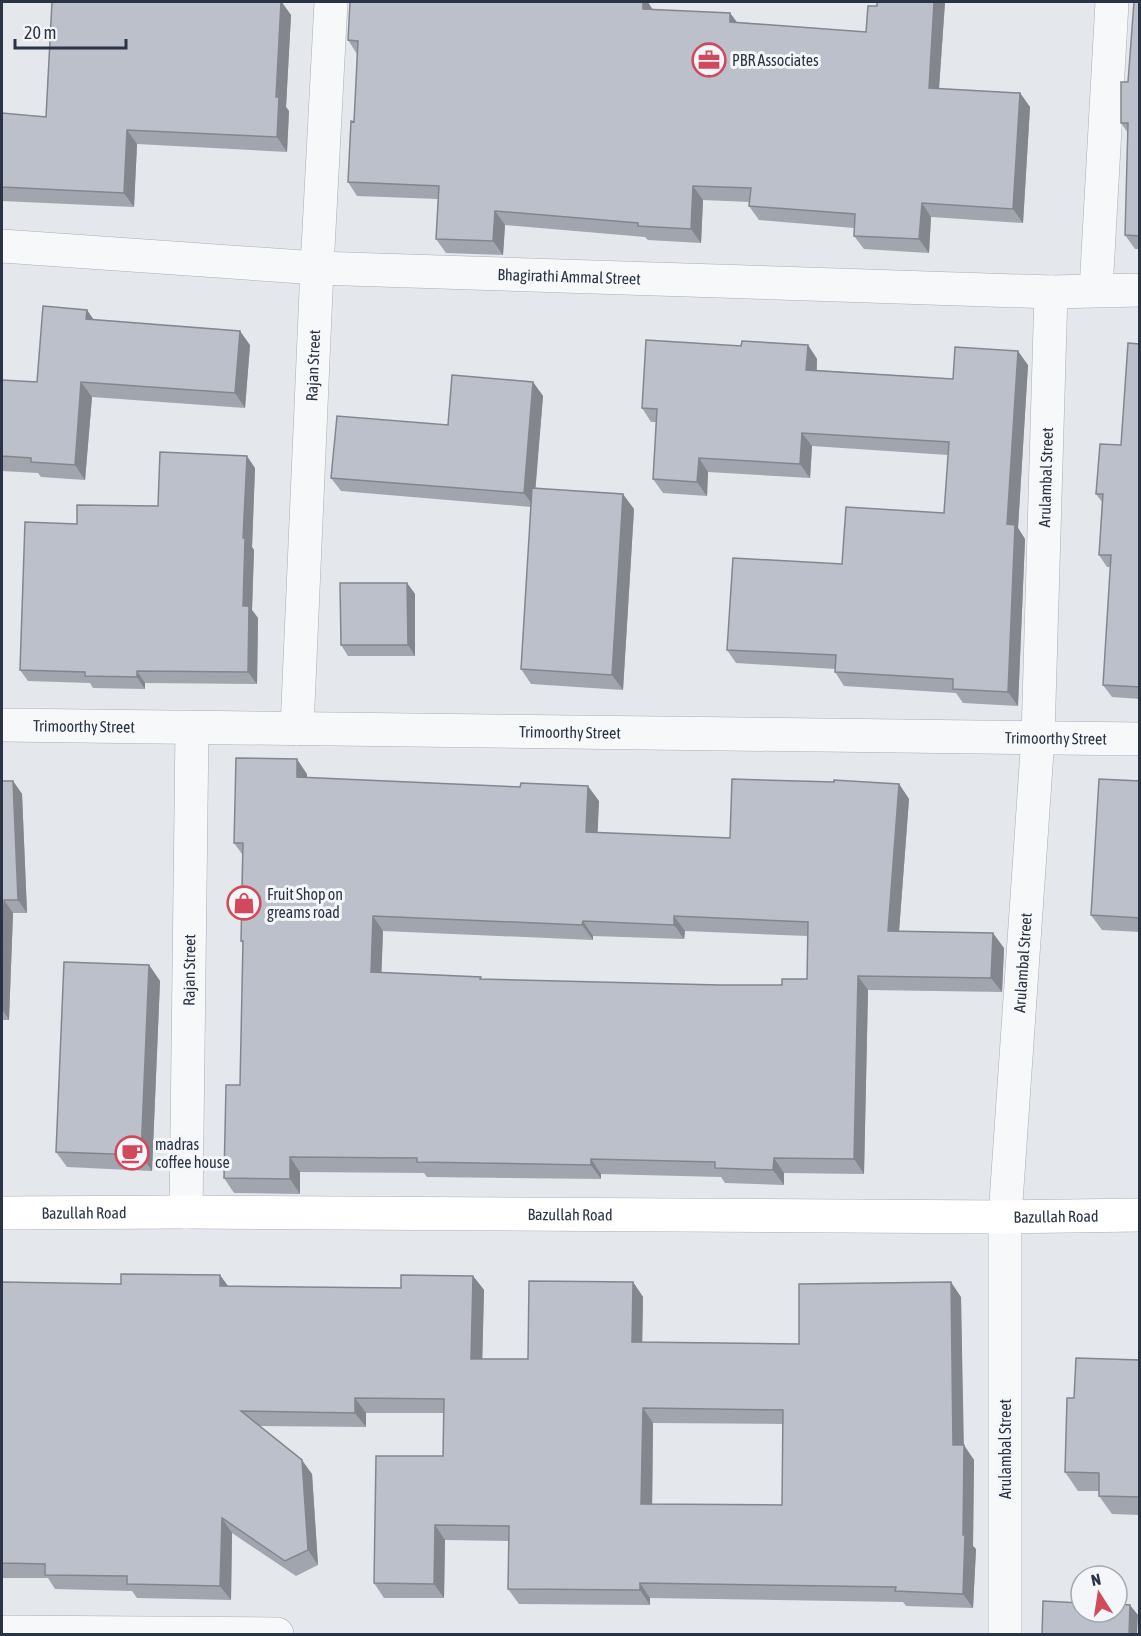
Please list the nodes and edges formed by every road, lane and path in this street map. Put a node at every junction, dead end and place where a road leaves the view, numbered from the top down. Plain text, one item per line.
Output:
1 (331, 2) edge
2 (1112, 2) edge
3 (2, 246) edge
4 (317, 268) junction
5 (1096, 290) junction
6 (1140, 290) edge
7 (1051, 292) junction
8 (2, 725) edge
9 (192, 728) junction
10 (297, 729) junction
11 (1038, 738) junction
12 (1140, 739) edge
13 (186, 1212) junction
14 (2, 1214) edge
15 (1140, 1215) edge
16 (1005, 1217) junction
17 (2, 1632) edge
18 (277, 1635) edge
19 (1005, 1635) edge

1 - 4 street, Rajan Street
2 - 5 street
3 - 4 street, Bhagirathi Ammal Street
4 - 7 street, Bhagirathi Ammal Street
4 - 10 street, Rajan Street
5 - 6 street, Bhagirathi Ammal Street
5 - 7 street, Bhagirathi Ammal Street
7 - 11 street, Arulambal Street
8 - 9 street, Trimoorthy Street
9 - 10 street, Trimoorthy Street
9 - 13 street, Rajan Street
10 - 11 street, Trimoorthy Street
11 - 12 street, Trimoorthy Street
11 - 16 street, Arulambal Street
13 - 14 main road, Bazullah Road
13 - 16 main road, Bazullah Road
15 - 16 main road, Bazullah Road
16 - 19 street, Arulambal Street
17 - 18 street

